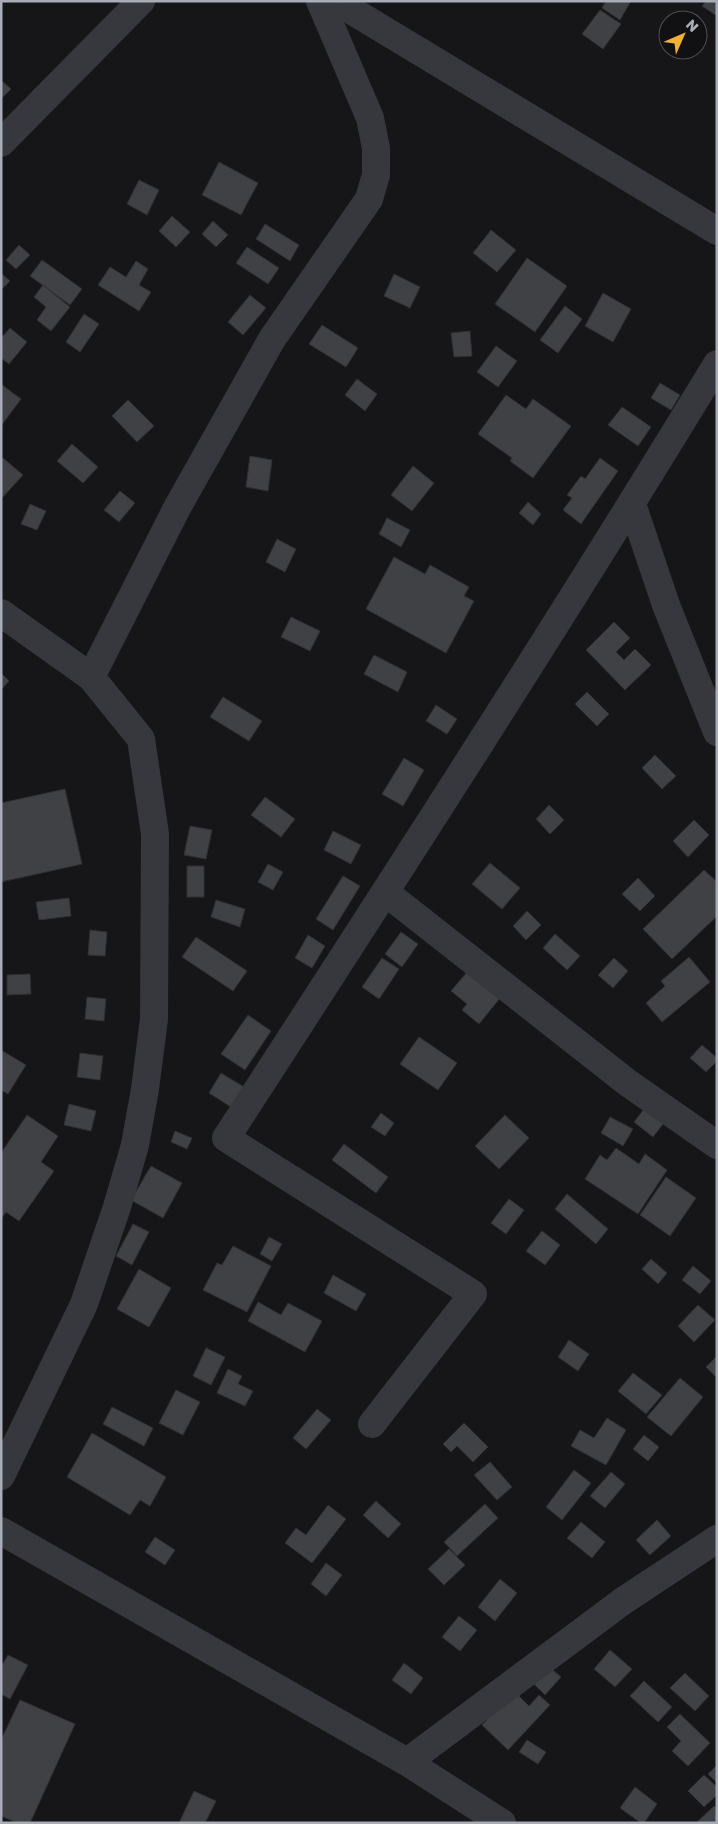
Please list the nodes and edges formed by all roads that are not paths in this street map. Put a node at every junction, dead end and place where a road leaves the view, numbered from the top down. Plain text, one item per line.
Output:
1 (141, 1) edge
2 (320, 1) edge
3 (336, 1) edge
4 (1, 143) edge
5 (717, 231) edge
6 (717, 364) edge
7 (632, 504) junction
8 (1, 613) edge
9 (91, 677) junction
10 (717, 732) edge
11 (386, 892) junction
12 (717, 1145) edge
13 (372, 1424) dead end
14 (1, 1476) edge
15 (1, 1531) edge
16 (717, 1539) edge
17 (407, 1762) junction
18 (502, 1823) edge

1 - 4 street
2 - 9 street
3 - 5 street
6 - 7 street
7 - 10 street
7 - 11 street
8 - 9 street
9 - 14 street
11 - 12 street
11 - 13 street
15 - 17 street
16 - 17 street
17 - 18 street

